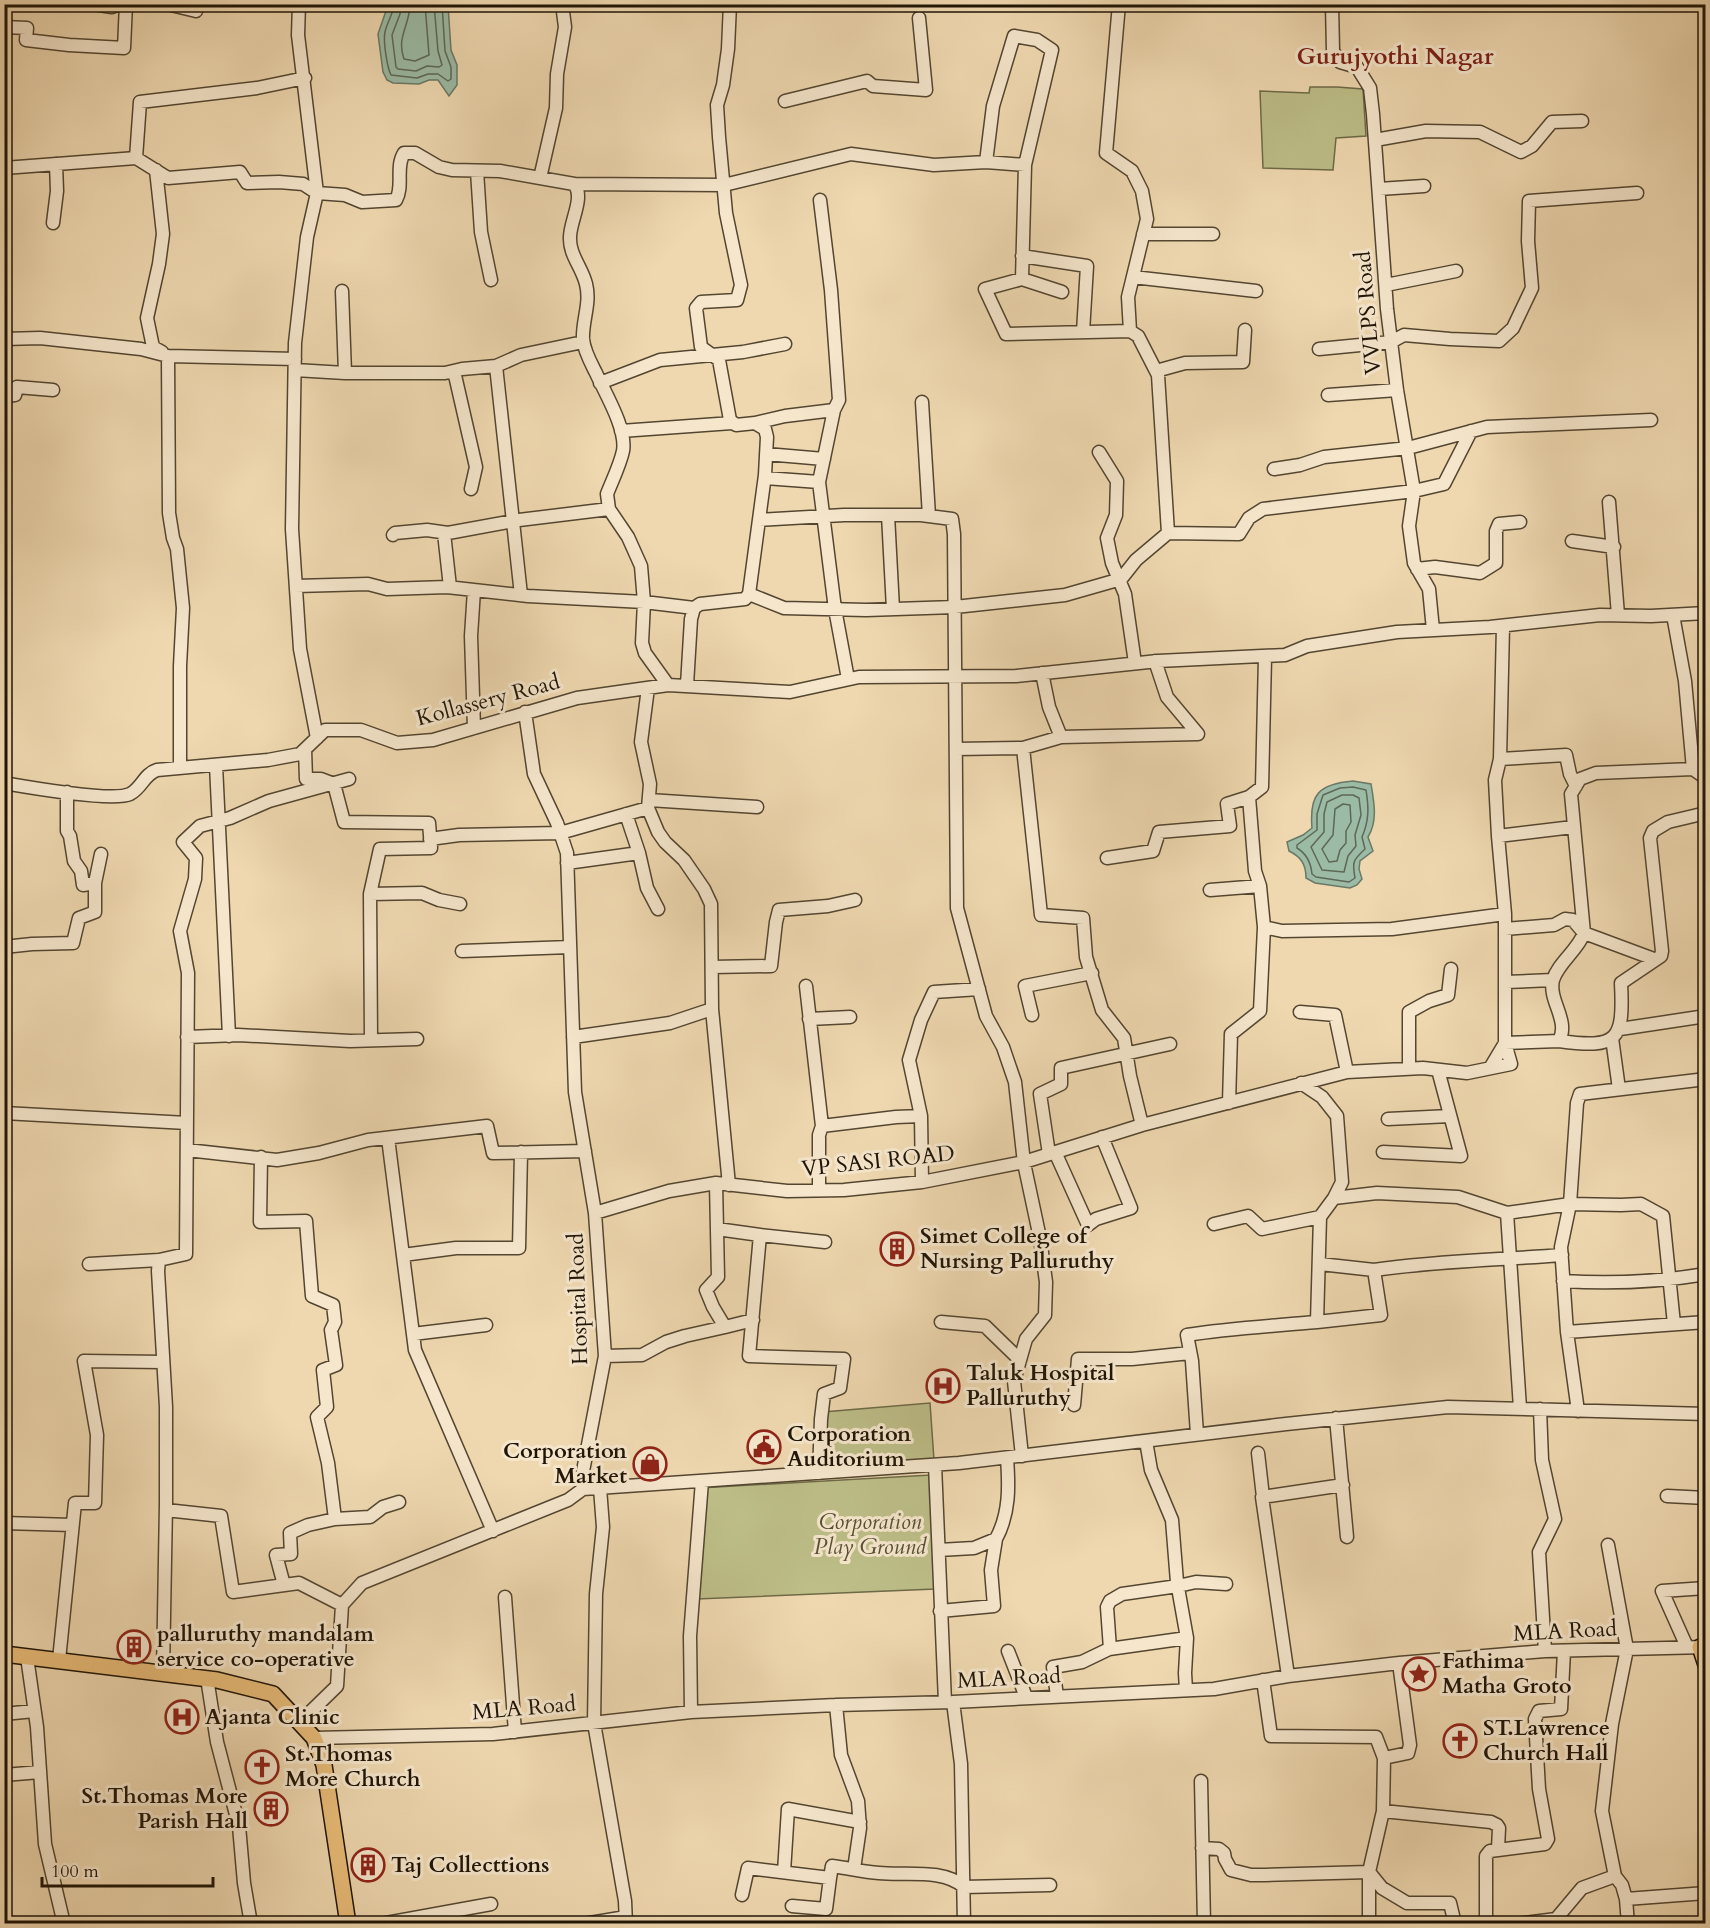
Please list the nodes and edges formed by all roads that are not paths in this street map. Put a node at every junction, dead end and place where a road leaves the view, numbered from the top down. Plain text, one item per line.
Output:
1 (93, 4) edge
2 (118, 4) edge
3 (126, 4) edge
4 (167, 4) edge
5 (299, 4) edge
6 (562, 4) edge
7 (730, 4) edge
8 (1119, 4) edge
9 (1332, 4) edge
10 (196, 11) dead end
11 (919, 18) dead end
12 (4, 27) edge
13 (305, 78) junction
14 (785, 101) dead end
15 (1582, 121) dead end
16 (1375, 140) junction
17 (136, 158) junction
18 (986, 162) junction
19 (56, 164) junction
20 (1025, 165) junction
21 (4, 168) edge
22 (156, 170) junction
23 (477, 171) junction
24 (540, 178) junction
25 (574, 184) junction
26 (724, 185) junction
27 (1424, 186) dead end
28 (1379, 189) junction
29 (317, 193) junction
30 (1637, 193) dead end
31 (820, 200) dead end
32 (53, 223) dead end
33 (1143, 234) junction
34 (1213, 234) dead end
35 (1022, 256) junction
36 (1456, 272) dead end
37 (1133, 277) junction
38 (1022, 279) junction
39 (491, 280) dead end
40 (1386, 285) junction
41 (342, 291) dead end
42 (1256, 291) dead end
43 (1062, 292) dead end
44 (1245, 330) dead end
45 (1130, 331) junction
46 (1083, 332) junction
47 (4, 339) edge
48 (583, 342) junction
49 (1391, 342) junction
50 (784, 344) dead end
51 (1319, 349) dead end
52 (710, 354) junction
53 (168, 356) junction
54 (295, 365) junction
55 (496, 366) junction
56 (454, 371) junction
57 (1156, 371) junction
58 (345, 373) junction
59 (600, 383) junction
60 (53, 390) dead end
61 (1397, 390) junction
62 (1328, 395) dead end
63 (4, 396) edge
64 (922, 402) dead end
65 (834, 410) junction
66 (1651, 420) dead end
67 (732, 423) junction
68 (755, 423) junction
69 (621, 431) junction
70 (1471, 431) junction
71 (1408, 448) junction
72 (1099, 452) dead end
73 (766, 454) junction
74 (824, 459) junction
75 (1274, 469) dead end
76 (765, 478) junction
77 (819, 482) junction
78 (471, 489) dead end
79 (1414, 491) junction
80 (1610, 502) dead end
81 (609, 509) junction
82 (888, 515) junction
83 (929, 516) junction
84 (824, 517) junction
85 (759, 520) junction
86 (513, 521) junction
87 (1520, 522) dead end
88 (444, 532) junction
89 (1168, 533) junction
90 (393, 535) dead end
91 (1572, 541) dead end
92 (1614, 547) junction
93 (1417, 569) junction
94 (1120, 579) junction
95 (296, 586) junction
96 (450, 587) junction
97 (474, 590) junction
98 (749, 594) junction
99 (521, 595) junction
100 (644, 602) junction
101 (955, 607) junction
102 (694, 608) junction
103 (835, 609) junction
104 (893, 609) junction
105 (1706, 613) edge
106 (1618, 615) junction
107 (1672, 615) junction
108 (1503, 626) junction
109 (1433, 630) junction
110 (1265, 657) junction
111 (1155, 661) junction
112 (1135, 663) junction
113 (1042, 673) junction
114 (956, 676) junction
115 (848, 679) junction
116 (668, 685) junction
117 (687, 685) junction
118 (648, 688) junction
119 (525, 712) junction
120 (474, 728) junction
121 (1061, 737) junction
122 (317, 738) junction
123 (1023, 748) junction
124 (305, 749) junction
125 (956, 749) junction
126 (1500, 759) junction
127 (216, 765) junction
128 (180, 768) junction
129 (1693, 769) junction
130 (1706, 778) edge
131 (349, 779) dead end
132 (4, 783) edge
133 (334, 784) junction
134 (1576, 786) junction
135 (67, 792) junction
136 (1249, 796) junction
137 (649, 804) junction
138 (757, 807) dead end
139 (1706, 813) edge
140 (626, 814) junction
141 (219, 820) junction
142 (1573, 827) junction
143 (560, 832) junction
144 (1498, 836) junction
145 (430, 839) junction
146 (639, 853) junction
147 (101, 854) dead end
148 (1107, 858) dead end
149 (567, 863) junction
150 (95, 883) junction
151 (1260, 886) junction
152 (1210, 890) dead end
153 (370, 894) junction
154 (855, 900) dead end
155 (460, 904) dead end
156 (657, 909) dead end
157 (1505, 914) junction
158 (1264, 927) junction
159 (1506, 929) junction
160 (1584, 933) junction
161 (4, 947) edge
162 (570, 947) junction
163 (462, 951) dead end
164 (1654, 959) junction
165 (712, 967) junction
166 (1451, 969) dead end
167 (1092, 973) junction
168 (1553, 980) junction
169 (1506, 982) junction
170 (806, 986) dead end
171 (979, 989) junction
172 (712, 1009) junction
173 (1300, 1012) dead end
174 (1032, 1015) dead end
175 (1706, 1016) edge
176 (850, 1017) dead end
177 (809, 1019) junction
178 (1616, 1033) junction
179 (229, 1036) junction
180 (187, 1037) junction
181 (573, 1037) junction
182 (417, 1039) dead end
183 (371, 1040) junction
184 (1559, 1041) junction
185 (1505, 1043) junction
186 (1170, 1044) dead end
187 (1126, 1052) junction
188 (1409, 1069) junction
189 (1438, 1070) junction
190 (1347, 1072) junction
191 (1706, 1079) edge
192 (1301, 1083) junction
193 (1619, 1089) junction
194 (1229, 1103) junction
195 (4, 1113) edge
196 (921, 1116) junction
197 (1450, 1116) junction
198 (1388, 1119) dead end
199 (187, 1123) junction
200 (1143, 1125) junction
201 (822, 1126) junction
202 (1102, 1137) junction
203 (388, 1138) junction
204 (187, 1150) junction
205 (585, 1151) junction
206 (521, 1152) junction
207 (1383, 1152) dead end
208 (1052, 1153) junction
209 (261, 1157) junction
210 (1024, 1162) junction
211 (922, 1182) junction
212 (716, 1183) junction
213 (729, 1185) junction
214 (819, 1190) junction
215 (1334, 1198) junction
216 (1570, 1204) junction
217 (595, 1213) junction
218 (1507, 1213) junction
219 (1320, 1217) junction
220 (1215, 1224) dead end
221 (717, 1229) junction
222 (760, 1235) junction
223 (825, 1242) dead end
224 (403, 1255) junction
225 (1562, 1255) junction
226 (1510, 1259) junction
227 (159, 1260) junction
228 (89, 1264) dead end
229 (1320, 1264) junction
230 (1374, 1270) junction
231 (1706, 1274) edge
232 (1669, 1280) junction
233 (1563, 1281) junction
234 (753, 1320) junction
235 (941, 1322) dead end
236 (1317, 1322) junction
237 (1706, 1322) edge
238 (1674, 1324) junction
239 (486, 1325) dead end
240 (725, 1327) junction
241 (1566, 1332) junction
242 (413, 1334) junction
243 (1190, 1353) junction
244 (605, 1356) junction
245 (1020, 1360) junction
246 (163, 1362) junction
247 (1074, 1405) dead end
248 (1520, 1408) junction
249 (1540, 1409) junction
250 (1578, 1411) junction
251 (1706, 1414) edge
252 (1336, 1418) junction
253 (1197, 1434) junction
254 (1146, 1441) junction
255 (1258, 1453) dead end
256 (1022, 1456) junction
257 (1007, 1458) junction
258 (935, 1465) junction
259 (819, 1473) junction
260 (702, 1481) junction
261 (1343, 1485) junction
262 (600, 1488) junction
263 (583, 1489) junction
264 (1667, 1496) dead end
265 (1263, 1497) junction
266 (1706, 1498) edge
267 (399, 1502) dead end
268 (166, 1510) junction
269 (335, 1519) junction
270 (4, 1523) edge
271 (72, 1525) junction
272 (493, 1531) junction
273 (1347, 1537) dead end
274 (996, 1539) junction
275 (1608, 1545) dead end
276 (939, 1550) junction
277 (1226, 1584) dead end
278 (284, 1585) junction
279 (1178, 1586) junction
280 (1706, 1588) edge
281 (505, 1597) dead end
282 (342, 1605) junction
283 (940, 1611) junction
284 (1187, 1638) junction
285 (1698, 1647) edge
286 (1110, 1649) junction
287 (1627, 1649) junction
288 (1008, 1651) dead end
289 (1545, 1651) junction
290 (1564, 1651) junction
291 (4, 1654) edge
292 (27, 1657) junction
293 (59, 1660) junction
294 (1399, 1663) junction
295 (1706, 1665) edge
296 (163, 1672) junction
297 (1288, 1676) junction
298 (207, 1678) junction
299 (1263, 1680) junction
300 (1186, 1690) junction
301 (1057, 1696) junction
302 (1026, 1697) junction
303 (949, 1702) junction
304 (836, 1705) junction
305 (34, 1711) junction
306 (691, 1712) junction
307 (4, 1714) edge
308 (300, 1722) junction
309 (594, 1723) junction
310 (515, 1732) junction
311 (314, 1738) junction
312 (1384, 1758) junction
313 (40, 1772) junction
314 (4, 1775) edge
315 (1201, 1781) dead end
316 (1383, 1811) junction
317 (860, 1822) junction
318 (1202, 1848) junction
319 (1498, 1849) junction
320 (854, 1869) junction
321 (784, 1872) junction
322 (1369, 1872) junction
323 (1615, 1876) junction
324 (830, 1878) junction
325 (1050, 1885) dead end
326 (964, 1887) junction
327 (1706, 1893) edge
328 (742, 1895) dead end
329 (1626, 1899) junction
330 (491, 1904) dead end
331 (792, 1906) dead end
332 (626, 1920) edge
333 (1557, 1921) edge
334 (402, 1922) edge
335 (64, 1923) edge
336 (251, 1923) edge
337 (348, 1923) edge
338 (381, 1923) edge
339 (584, 1923) edge
340 (964, 1923) edge
341 (1204, 1923) edge
342 (1369, 1923) edge
343 (1455, 1923) edge
344 (1486, 1923) edge
345 (1516, 1923) edge
346 (1628, 1923) edge

1 - 2 street
3 - 12 street
4 - 10 street
5 - 13 street
6 - 24 street
7 - 26 street
8 - 33 street
9 - 16 street, VVLPS Road
11 - 14 street
13 - 17 street
13 - 29 street
15 - 16 street
16 - 28 street, VVLPS Road
17 - 19 street
17 - 22 street
18 - 20 street
18 - 20 street
18 - 26 street
19 - 21 street
19 - 32 street
20 - 35 street
22 - 29 street
22 - 53 street
23 - 24 street
23 - 29 street
23 - 39 street
24 - 25 street
25 - 26 street
25 - 48 street
26 - 52 street
27 - 28 street
28 - 40 street, VVLPS Road
29 - 54 street
30 - 49 street
31 - 65 street
33 - 34 street
33 - 37 street
35 - 38 street
35 - 46 street
36 - 40 street
37 - 42 street
37 - 45 street
38 - 43 street
38 - 46 street
40 - 49 street, VVLPS Road
41 - 58 street
44 - 57 street
45 - 46 street
45 - 57 street
47 - 53 street
48 - 55 street
48 - 59 street
49 - 51 street
49 - 61 street, VVLPS Road
50 - 52 street
52 - 59 street
52 - 67 street
53 - 54 street
53 - 128 street
54 - 58 street
54 - 95 street
55 - 56 street
55 - 86 street
56 - 58 street
56 - 78 street
57 - 89 street
59 - 69 street
60 - 63 street
61 - 62 street
61 - 71 street, VVLPS Road
64 - 83 street
65 - 68 street
65 - 74 street
66 - 70 street
67 - 68 street
67 - 69 street
68 - 73 street
69 - 81 street
70 - 71 street
70 - 79 street
71 - 75 street
71 - 79 street, VVLPS Road
72 - 94 street
73 - 74 street
73 - 76 street
74 - 77 street
76 - 77 street
76 - 85 street
77 - 84 street
79 - 89 street
79 - 93 street, VVLPS Road
80 - 92 street
81 - 86 street
81 - 100 street
82 - 83 street
82 - 84 street
82 - 104 street
83 - 101 street
84 - 85 street
84 - 103 street
85 - 98 street
86 - 88 street
86 - 99 street
87 - 93 street
88 - 90 street
88 - 96 street
89 - 94 street
91 - 92 street
92 - 106 street
93 - 109 street, VVLPS Road
94 - 101 street
94 - 112 street
95 - 96 street
95 - 122 street
96 - 97 street
97 - 99 street
97 - 120 street
98 - 102 street
98 - 103 street
99 - 100 street
100 - 102 street
100 - 116 street
101 - 104 street
101 - 114 street
102 - 117 street
103 - 104 street
103 - 115 street
105 - 107 street, Kollassery Road
106 - 107 street, Kollassery Road
106 - 108 street, Kollassery Road
107 - 129 street
108 - 109 street, Kollassery Road
108 - 126 street
109 - 110 street, Kollassery Road
110 - 111 street, Kollassery Road
110 - 136 street
111 - 112 street, Kollassery Road
111 - 121 street
112 - 113 street, Kollassery Road
113 - 114 street, Kollassery Road
113 - 121 street
114 - 115 street, Kollassery Road
114 - 125 street
115 - 117 street, Kollassery Road
116 - 117 street, Kollassery Road
116 - 118 street, Kollassery Road
118 - 119 street, Kollassery Road
118 - 137 street
119 - 120 street, Kollassery Road
119 - 143 street, Hospital Road
120 - 122 street, Kollassery Road
121 - 123 street
122 - 124 street, Kollassery Road
123 - 125 street
123 - 167 street
124 - 127 street, Kollassery Road
124 - 133 street
125 - 171 street
126 - 134 street
126 - 144 street
127 - 128 street, Kollassery Road
127 - 141 street
128 - 135 street, Kollassery Road
129 - 130 street
129 - 134 street
131 - 133 street
132 - 135 street, Kollassery Road
133 - 141 street
133 - 145 street
134 - 142 street
135 - 150 street
136 - 148 street
136 - 151 street
137 - 138 street
137 - 140 street
137 - 165 street
139 - 164 street
140 - 143 street
140 - 146 street
141 - 179 street
141 - 180 street
142 - 144 street
142 - 160 street
143 - 145 street
143 - 149 street, Hospital Road
144 - 157 street
145 - 153 street
146 - 149 street
146 - 156 street
147 - 150 street
149 - 162 street, Hospital Road
150 - 161 street
151 - 152 street
151 - 158 street
153 - 155 street
153 - 183 street
154 - 165 street
157 - 158 street
157 - 159 street
158 - 194 street
159 - 160 street
159 - 169 street
160 - 164 street
160 - 168 street
162 - 163 street
162 - 181 street, Hospital Road
164 - 178 street
165 - 172 street
166 - 188 street
167 - 174 street
167 - 187 street
168 - 169 street
168 - 184 street
169 - 185 street
170 - 177 street
171 - 196 street
171 - 210 street
172 - 181 street
172 - 213 street
173 - 190 street
175 - 178 street
176 - 177 street
177 - 201 street
178 - 184 street
178 - 193 street
179 - 180 street
179 - 183 street
180 - 199 street
181 - 205 street, Hospital Road
182 - 183 street
184 - 185 street
185 - 189 street, VP SASI ROAD
186 - 187 street
187 - 200 street
187 - 208 street
188 - 189 street, VP SASI ROAD
188 - 190 street, VP SASI ROAD
189 - 197 street
190 - 192 street, VP SASI ROAD
191 - 193 street
192 - 194 street, VP SASI ROAD
192 - 215 street
193 - 216 street
194 - 200 street, VP SASI ROAD
195 - 199 street
196 - 201 street
196 - 211 street
197 - 198 street
197 - 207 street
199 - 204 street
200 - 202 street, VP SASI ROAD
201 - 214 street
202 - 208 street, VP SASI ROAD
202 - 208 street
203 - 206 street
203 - 209 street
203 - 224 street
204 - 209 street
204 - 227 street
205 - 206 street
205 - 217 street, Hospital Road
206 - 224 street
208 - 210 street, VP SASI ROAD
209 - 269 street
210 - 211 street, VP SASI ROAD
210 - 245 street
211 - 214 street, VP SASI ROAD
212 - 213 street, VP SASI ROAD
212 - 217 street, VP SASI ROAD
212 - 221 street
213 - 214 street, VP SASI ROAD
215 - 218 street
215 - 219 street
216 - 218 street
216 - 225 street
216 - 232 street
217 - 244 street, Hospital Road
218 - 226 street
219 - 220 street
219 - 229 street
221 - 222 street
221 - 240 street
222 - 223 street
222 - 234 street
224 - 242 street
225 - 226 street
225 - 233 street
226 - 230 street
226 - 248 street
227 - 228 street
227 - 246 street
229 - 230 street
229 - 236 street
230 - 236 street
231 - 232 street
232 - 233 street
232 - 238 street
233 - 241 street
234 - 240 street
234 - 259 street
235 - 245 street
236 - 243 street
237 - 238 street
238 - 241 street
239 - 242 street
240 - 244 street
241 - 250 street
242 - 272 street
243 - 247 street
243 - 253 street
244 - 263 street, Hospital Road
245 - 256 street
246 - 268 street
246 - 271 street
248 - 249 street
248 - 252 street
249 - 250 street
249 - 289 street
250 - 251 street
252 - 253 street
252 - 261 street
253 - 254 street
254 - 256 street
254 - 279 street
255 - 265 street
256 - 257 street
257 - 258 street
257 - 274 street
258 - 259 street
258 - 276 street
259 - 260 street
260 - 262 street
260 - 306 street
261 - 265 street
261 - 273 street
262 - 263 street
262 - 309 street
263 - 272 street
264 - 266 street
265 - 297 street
267 - 269 street
268 - 278 street
268 - 296 street
269 - 278 street
270 - 271 street
271 - 293 street
272 - 282 street
274 - 276 street
274 - 283 street
275 - 287 street
276 - 283 street
277 - 279 street
278 - 282 street
279 - 284 street
279 - 286 street
280 - 285 street
281 - 310 street
282 - 308 street
283 - 303 street
284 - 286 street
284 - 300 street
285 - 287 street, MLA Road
285 - 295 main road
286 - 301 street
287 - 290 street, MLA Road
287 - 323 street
288 - 302 street
289 - 290 street, MLA Road
289 - 294 street, MLA Road
290 - 319 street
291 - 292 main road
292 - 293 main road
292 - 305 street
293 - 296 main road
294 - 297 street, MLA Road
294 - 312 street
296 - 298 main road
297 - 299 street, MLA Road
298 - 308 main road
298 - 336 street
299 - 300 street, MLA Road
299 - 312 street
300 - 301 street, MLA Road
301 - 302 street, MLA Road
302 - 303 street, MLA Road
303 - 304 street, MLA Road
303 - 326 street
304 - 306 street, MLA Road
304 - 317 street
305 - 307 street
305 - 313 street
306 - 309 street, MLA Road
308 - 311 main road
309 - 310 street, MLA Road
309 - 332 street
310 - 311 street, MLA Road
311 - 337 main road
312 - 316 street
313 - 314 street
313 - 335 street
315 - 318 street
316 - 319 street
316 - 322 street
317 - 320 street
317 - 321 street
318 - 322 street
318 - 341 street
319 - 344 street
320 - 324 street
320 - 326 street
321 - 324 street
321 - 328 street
322 - 342 street
322 - 343 street
323 - 329 street
323 - 333 street
324 - 331 street
325 - 326 street
326 - 340 street
327 - 329 street
329 - 346 street
330 - 334 street
332 - 339 street
333 - 345 street
334 - 338 street

